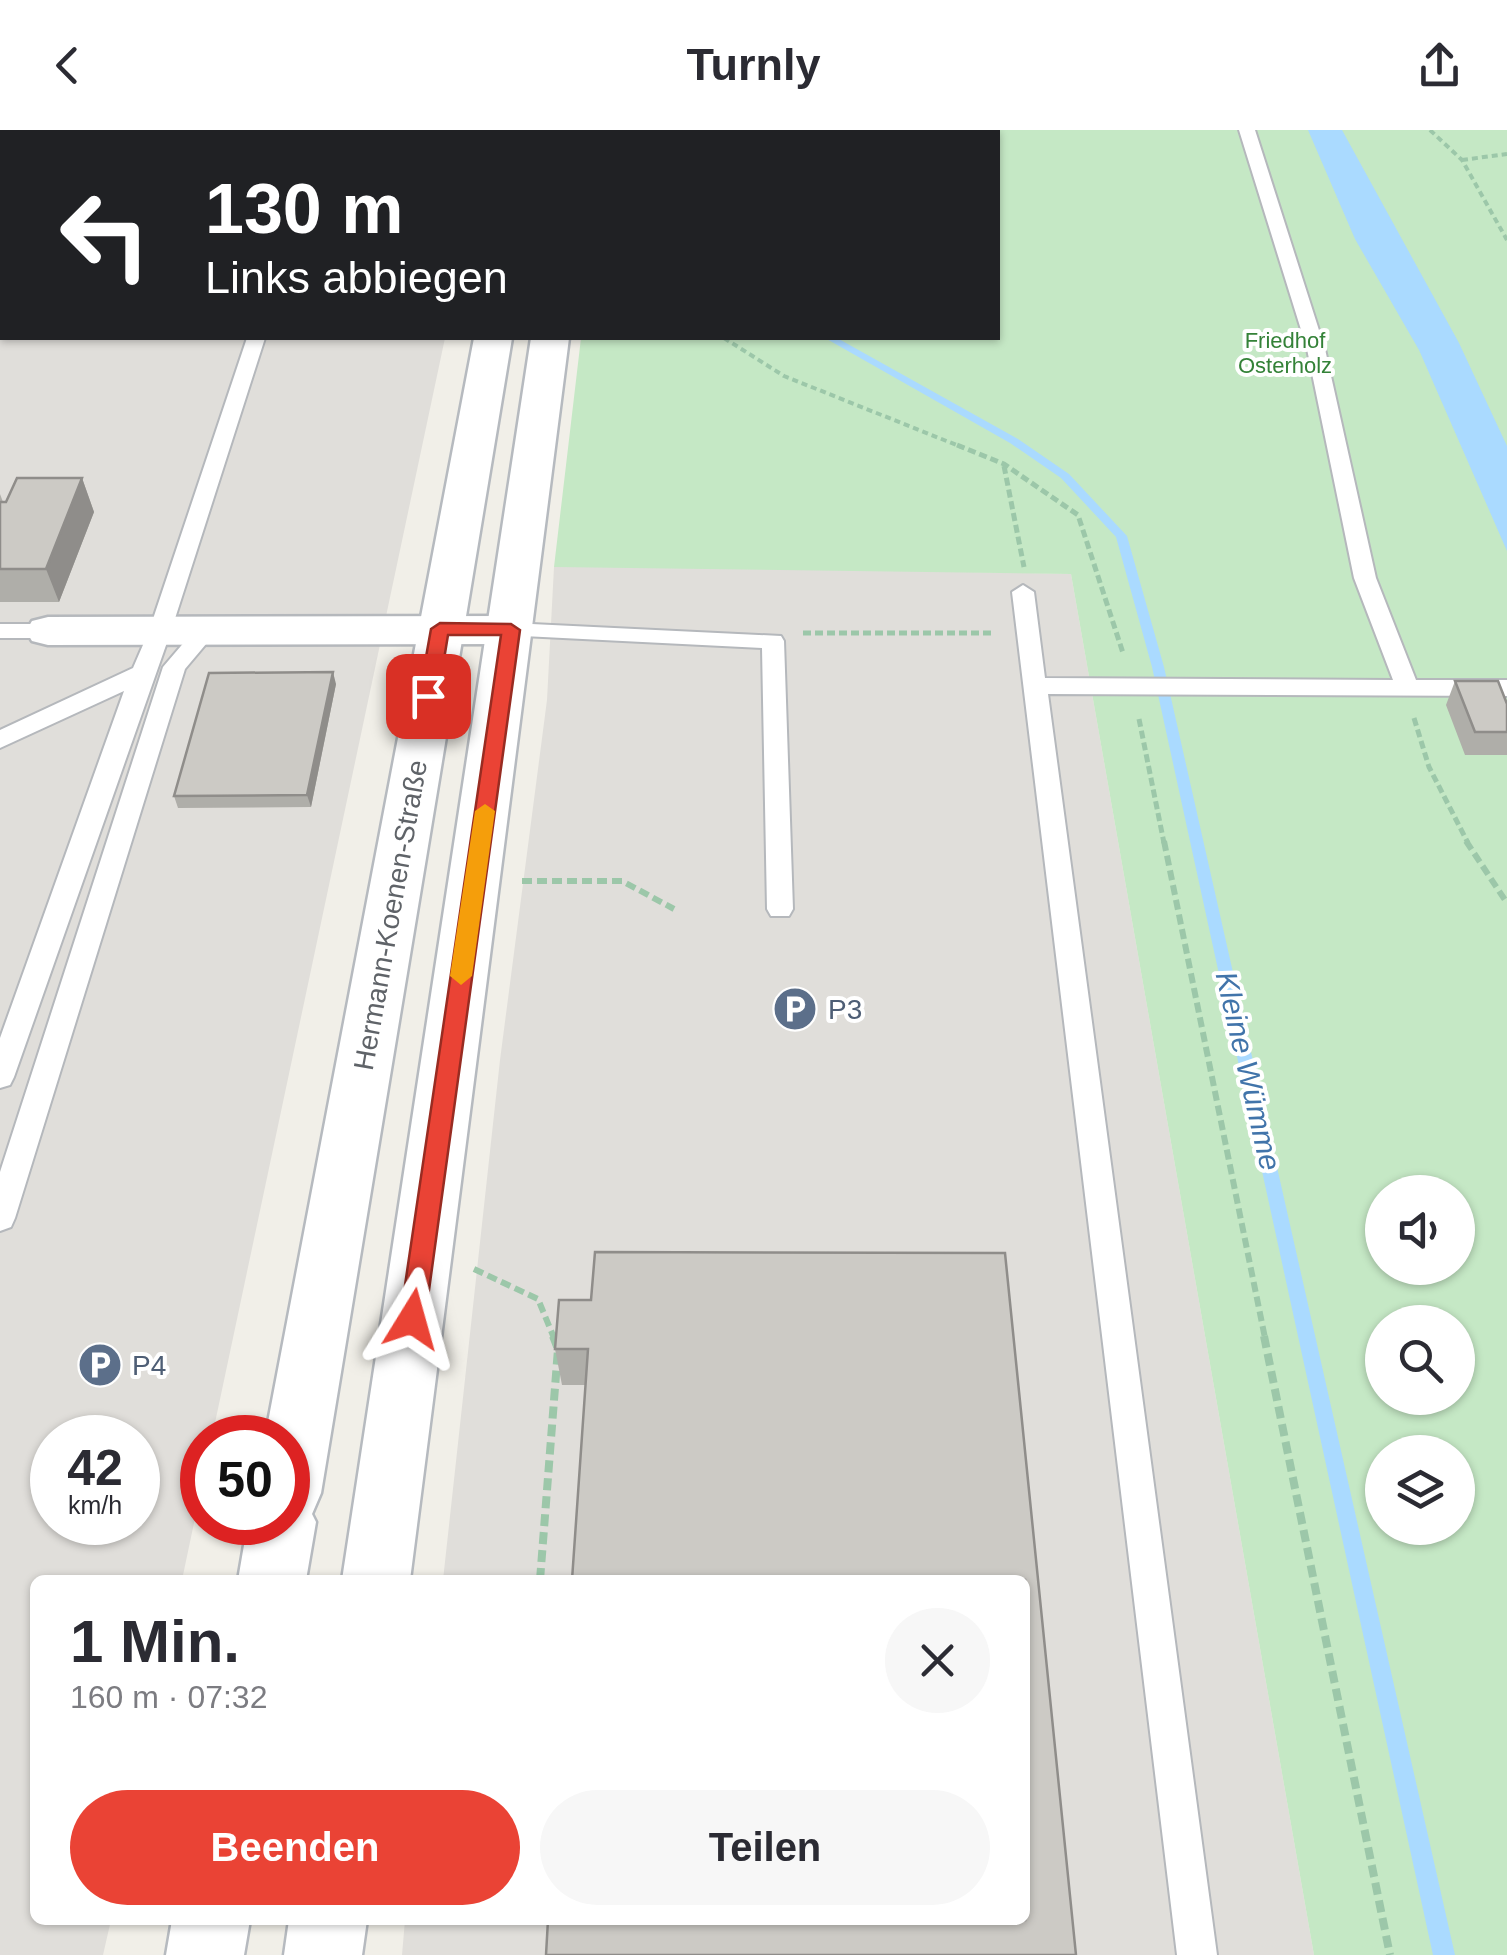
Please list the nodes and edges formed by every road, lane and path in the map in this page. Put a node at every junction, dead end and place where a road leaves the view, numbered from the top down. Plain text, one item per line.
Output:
1 (1247, 130) edge
2 (1430, 130) edge
3 (1507, 154) edge
4 (1462, 160) junction
5 (1507, 240) edge
6 (255, 340) edge
7 (492, 340) edge
8 (550, 340) edge
9 (727, 340) edge
10 (1004, 464) junction
11 (1022, 592) joint
12 (440, 629) junction
13 (160, 630) junction
14 (206, 630) junction
15 (511, 630) junction
16 (0, 631) edge
17 (48, 632) joint
18 (1028, 633) junction
19 (773, 641) junction
20 (142, 673) junction
21 (1036, 686) junction
22 (1132, 686) junction
23 (1507, 688) edge
24 (1408, 690) junction
25 (0, 740) edge
26 (476, 881) junction
27 (1507, 903) edge
28 (674, 909) dead end
29 (780, 909) dead end
30 (0, 1077) edge
31 (0, 1218) edge
32 (423, 1244) junction
33 (302, 1415) edge
34 (278, 1545) edge
35 (273, 1575) edge
36 (377, 1575) edge
37 (540, 1575) edge
38 (210, 1925) edge
39 (327, 1925) edge
40 (205, 1955) edge
41 (324, 1955) edge
42 (1197, 1955) edge
43 (1390, 1955) edge

1 - 24 lane
2 - 4 path
3 - 4 path
4 - 5 path
6 - 13 lane
7 - 12 main road, Hermann-Koenen-Straße
8 - 15 main road
9 - 10 path
10 - 11 path
10 - 22 path
11 - 18 lane
12 - 14 main road
12 - 15 main road
12 - 33 main road, Hermann-Koenen-Straße
13 - 14 main road
13 - 17 main road
13 - 20 lane
14 - 31 lane
15 - 19 lane
15 - 26 main road
16 - 17 lane
18 - 19 path
18 - 21 lane
19 - 29 lane
20 - 25 lane
20 - 30 lane
21 - 22 lane
21 - 42 lane
22 - 24 lane
22 - 43 path
23 - 24 lane
24 - 27 path
26 - 28 path
26 - 32 main road
32 - 36 main road
32 - 37 path
34 - 35 main road
38 - 40 main road
39 - 41 main road

